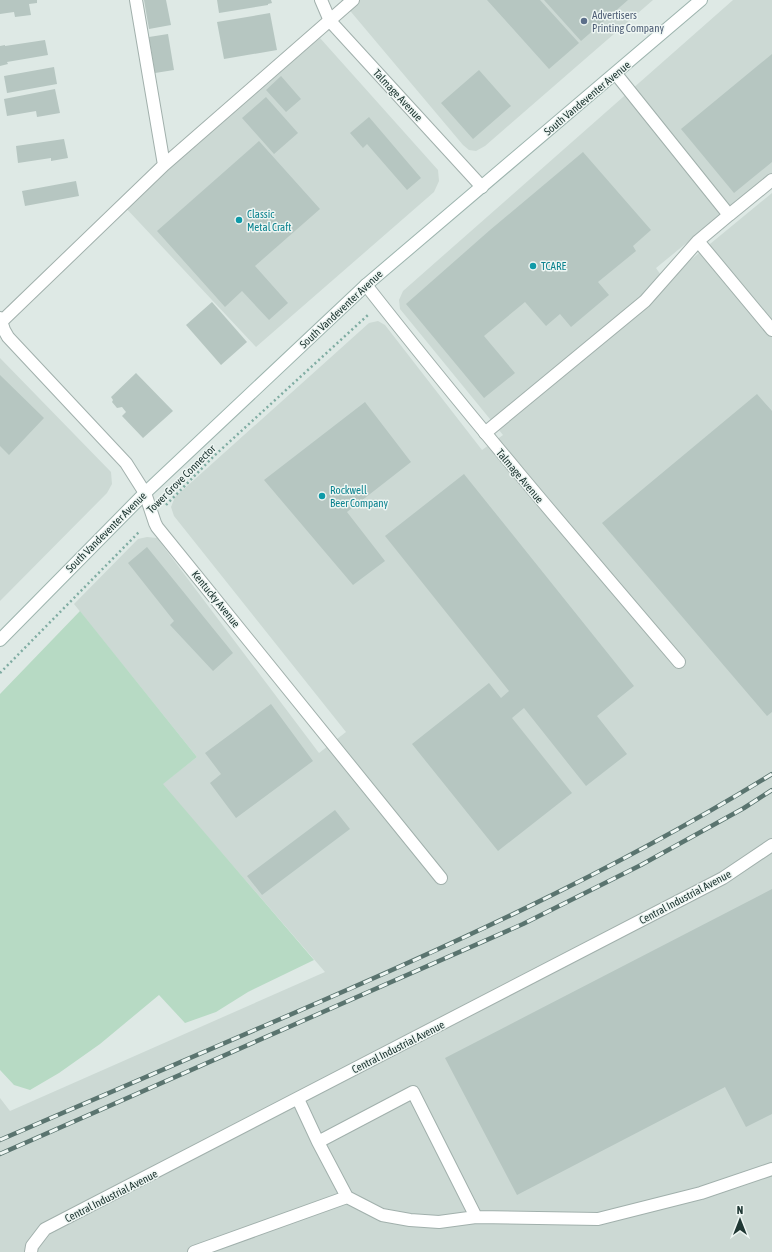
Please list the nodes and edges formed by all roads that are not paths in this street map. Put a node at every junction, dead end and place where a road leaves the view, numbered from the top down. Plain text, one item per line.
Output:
1 (136, 0) edge
2 (321, 0) edge
3 (353, 0) edge
4 (702, 0) edge
5 (330, 21) junction
6 (616, 74) junction
7 (164, 165) junction
8 (772, 180) edge
9 (482, 186) junction
10 (729, 215) junction
11 (698, 241) junction
12 (366, 286) junction
13 (0, 321) edge
14 (772, 330) edge
15 (485, 433) junction
16 (145, 493) junction
17 (0, 640) edge
18 (679, 662) dead end
19 (772, 846) edge
20 (441, 878) dead end
21 (298, 1099) junction
22 (318, 1142) junction
23 (772, 1169) edge
24 (347, 1197) junction
25 (476, 1217) junction
26 (31, 1252) edge
27 (194, 1252) edge

1 - 7 street
2 - 5 street, Talmage Avenue
3 - 5 street
4 - 6 street, South Vandeventer Avenue
5 - 7 street
5 - 9 street, Talmage Avenue
6 - 9 street, South Vandeventer Avenue
6 - 10 street
7 - 13 street
8 - 10 street
9 - 12 street, South Vandeventer Avenue
10 - 11 street
11 - 14 street
11 - 15 street
12 - 15 street, Talmage Avenue
12 - 16 street, South Vandeventer Avenue
13 - 16 street, Kentucky Avenue
15 - 18 street, Talmage Avenue
16 - 17 street, South Vandeventer Avenue
16 - 20 street, Kentucky Avenue
19 - 21 street, Central Industrial Avenue
21 - 22 street
21 - 26 street, Central Industrial Avenue
22 - 24 street
22 - 25 street
23 - 25 street
24 - 25 street
24 - 27 street

